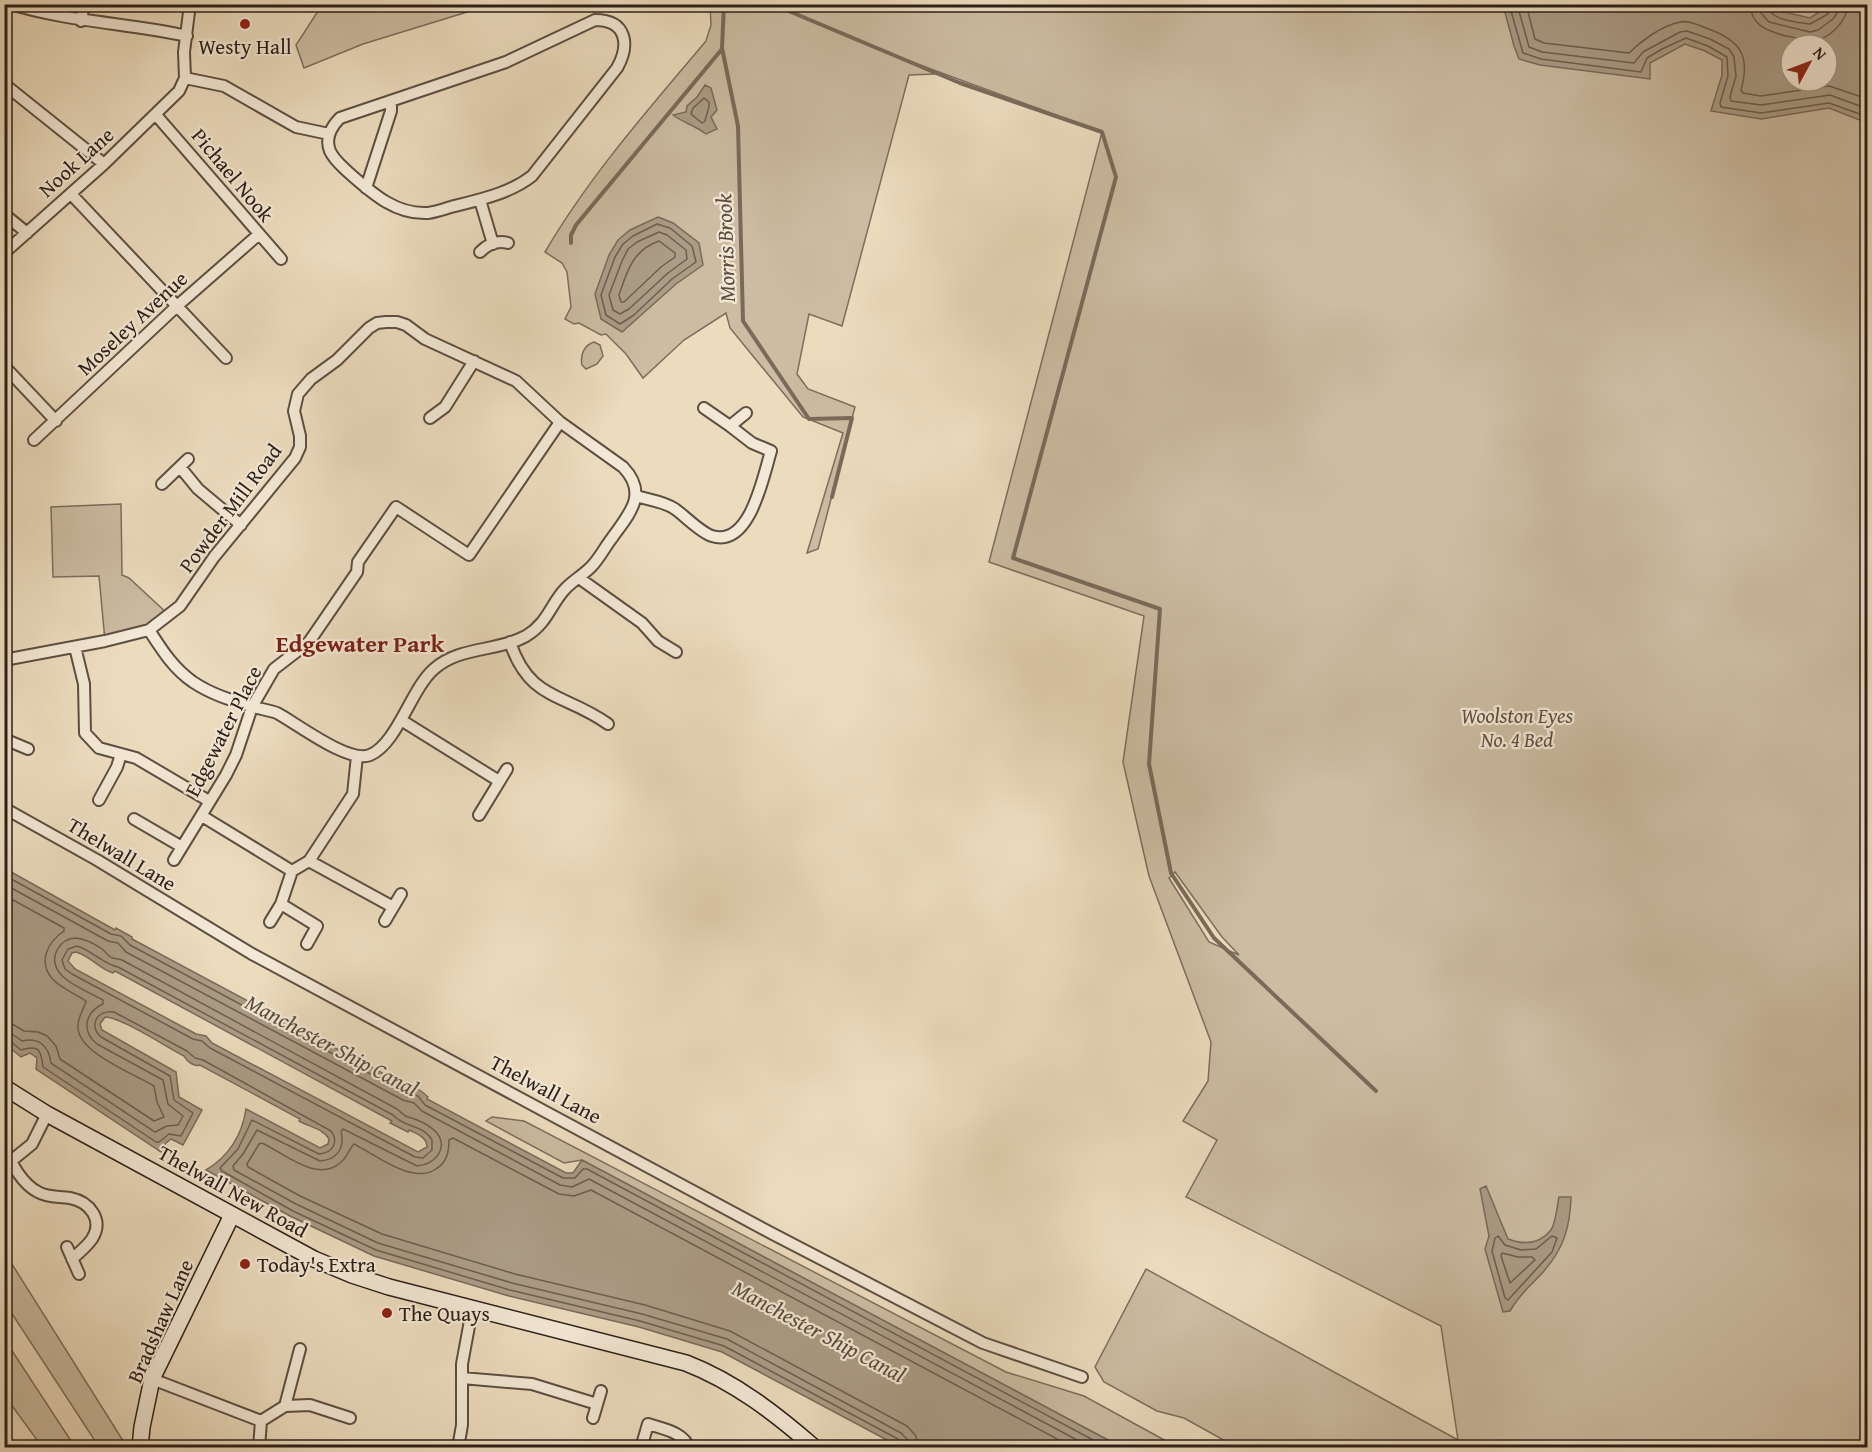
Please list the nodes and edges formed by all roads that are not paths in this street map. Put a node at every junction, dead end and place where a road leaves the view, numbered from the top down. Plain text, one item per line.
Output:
1 (11, 4) edge
2 (84, 4) edge
3 (190, 4) edge
4 (81, 21) junction
5 (187, 36) junction
6 (185, 78) junction
7 (4, 84) edge
8 (391, 101) junction
9 (156, 115) junction
10 (329, 134) junction
11 (105, 164) junction
12 (366, 188) junction
13 (71, 194) junction
14 (480, 200) junction
15 (4, 214) edge
16 (27, 233) junction
17 (258, 235) junction
18 (507, 243) dead end
19 (493, 244) junction
20 (480, 252) dead end
21 (4, 253) edge
22 (281, 259) dead end
23 (177, 306) junction
24 (226, 358) dead end
25 (474, 361) junction
26 (4, 366) edge
27 (704, 408) dead end
28 (746, 413) dead end
29 (430, 418) dead end
30 (56, 421) junction
31 (560, 422) junction
32 (730, 426) junction
33 (34, 440) dead end
34 (188, 459) dead end
35 (180, 467) junction
36 (162, 484) dead end
37 (636, 496) junction
38 (242, 525) junction
39 (579, 578) junction
40 (149, 630) junction
41 (510, 642) junction
42 (75, 646) junction
43 (676, 652) dead end
44 (4, 660) edge
45 (252, 707) junction
46 (401, 720) junction
47 (608, 724) dead end
48 (4, 739) edge
49 (28, 749) dead end
50 (121, 754) junction
51 (357, 756) junction
52 (507, 769) dead end
53 (500, 781) junction
54 (99, 800) dead end
55 (209, 801) junction
56 (4, 808) edge
57 (479, 815) dead end
58 (202, 816) junction
59 (134, 819) dead end
60 (182, 847) junction
61 (174, 860) dead end
62 (309, 861) junction
63 (292, 871) junction
64 (401, 894) dead end
65 (281, 904) junction
66 (393, 907) junction
67 (385, 921) dead end
68 (270, 922) dead end
69 (307, 944) dead end
70 (4, 1087) edge
71 (47, 1114) junction
72 (4, 1148) edge
73 (11, 1161) junction
74 (232, 1215) junction
75 (67, 1247) dead end
76 (72, 1259) junction
77 (79, 1274) dead end
78 (472, 1310) junction
79 (300, 1349) dead end
80 (1083, 1377) dead end
81 (462, 1378) junction
82 (152, 1379) junction
83 (601, 1391) dead end
84 (597, 1404) junction
85 (285, 1406) junction
86 (350, 1418) dead end
87 (593, 1418) dead end
88 (261, 1421) junction
89 (140, 1448) edge
90 (259, 1448) edge
91 (458, 1448) edge
92 (641, 1448) edge
93 (689, 1448) edge
94 (815, 1448) edge

1 - 4 street
2 - 4 street
3 - 5 street
4 - 5 street
5 - 6 street
6 - 9 street, Nook Lane
6 - 10 street
7 - 11 street
8 - 10 street
8 - 12 street
8 - 14 street
9 - 11 street, Nook Lane
9 - 17 street, Pichael Nook
10 - 12 street
11 - 13 street, Nook Lane
12 - 14 street
13 - 16 street, Nook Lane
13 - 23 street
14 - 19 street
15 - 16 street
16 - 21 street, Nook Lane
17 - 22 street, Pichael Nook
17 - 23 street, Moseley Avenue
18 - 19 street
19 - 20 street
23 - 24 street
23 - 30 street, Moseley Avenue
25 - 29 street
25 - 31 street, Powder Mill Road
25 - 38 street, Powder Mill Road
26 - 30 street
27 - 32 street
28 - 32 street
30 - 33 street, Moseley Avenue
31 - 37 street, Powder Mill Road
31 - 45 street, Edgewater Place
32 - 37 street
34 - 35 street
35 - 36 street
35 - 38 street
37 - 39 street
38 - 40 street, Powder Mill Road
39 - 41 street
39 - 43 street
40 - 42 street, Powder Mill Road
40 - 45 street
41 - 46 street
41 - 47 street
42 - 44 street, Powder Mill Road
42 - 50 street
45 - 51 street
45 - 55 street, Edgewater Place
46 - 51 street
46 - 53 street
48 - 49 street
50 - 54 street
50 - 55 street
51 - 62 street
52 - 53 street
53 - 57 street
55 - 58 street, Edgewater Place
56 - 80 street, Thelwall Lane
58 - 60 street, Edgewater Place
58 - 63 street
59 - 60 street
60 - 61 street, Edgewater Place
62 - 63 street
62 - 66 street
63 - 65 street
64 - 66 street
65 - 68 street
65 - 69 street
66 - 67 street
70 - 71 main road, Thelwall New Road
71 - 73 street
71 - 74 main road, Thelwall New Road
72 - 73 street
73 - 76 street
74 - 78 main road, Thelwall New Road
74 - 82 main road, Bradshaw Lane
75 - 76 street
76 - 77 street
78 - 81 street
78 - 94 main road, Thelwall New Road
79 - 85 street
81 - 84 street
81 - 91 street
82 - 88 street
82 - 89 main road, Bradshaw Lane
83 - 84 street
84 - 87 street
85 - 86 street
85 - 88 street
88 - 90 street
92 - 93 street

